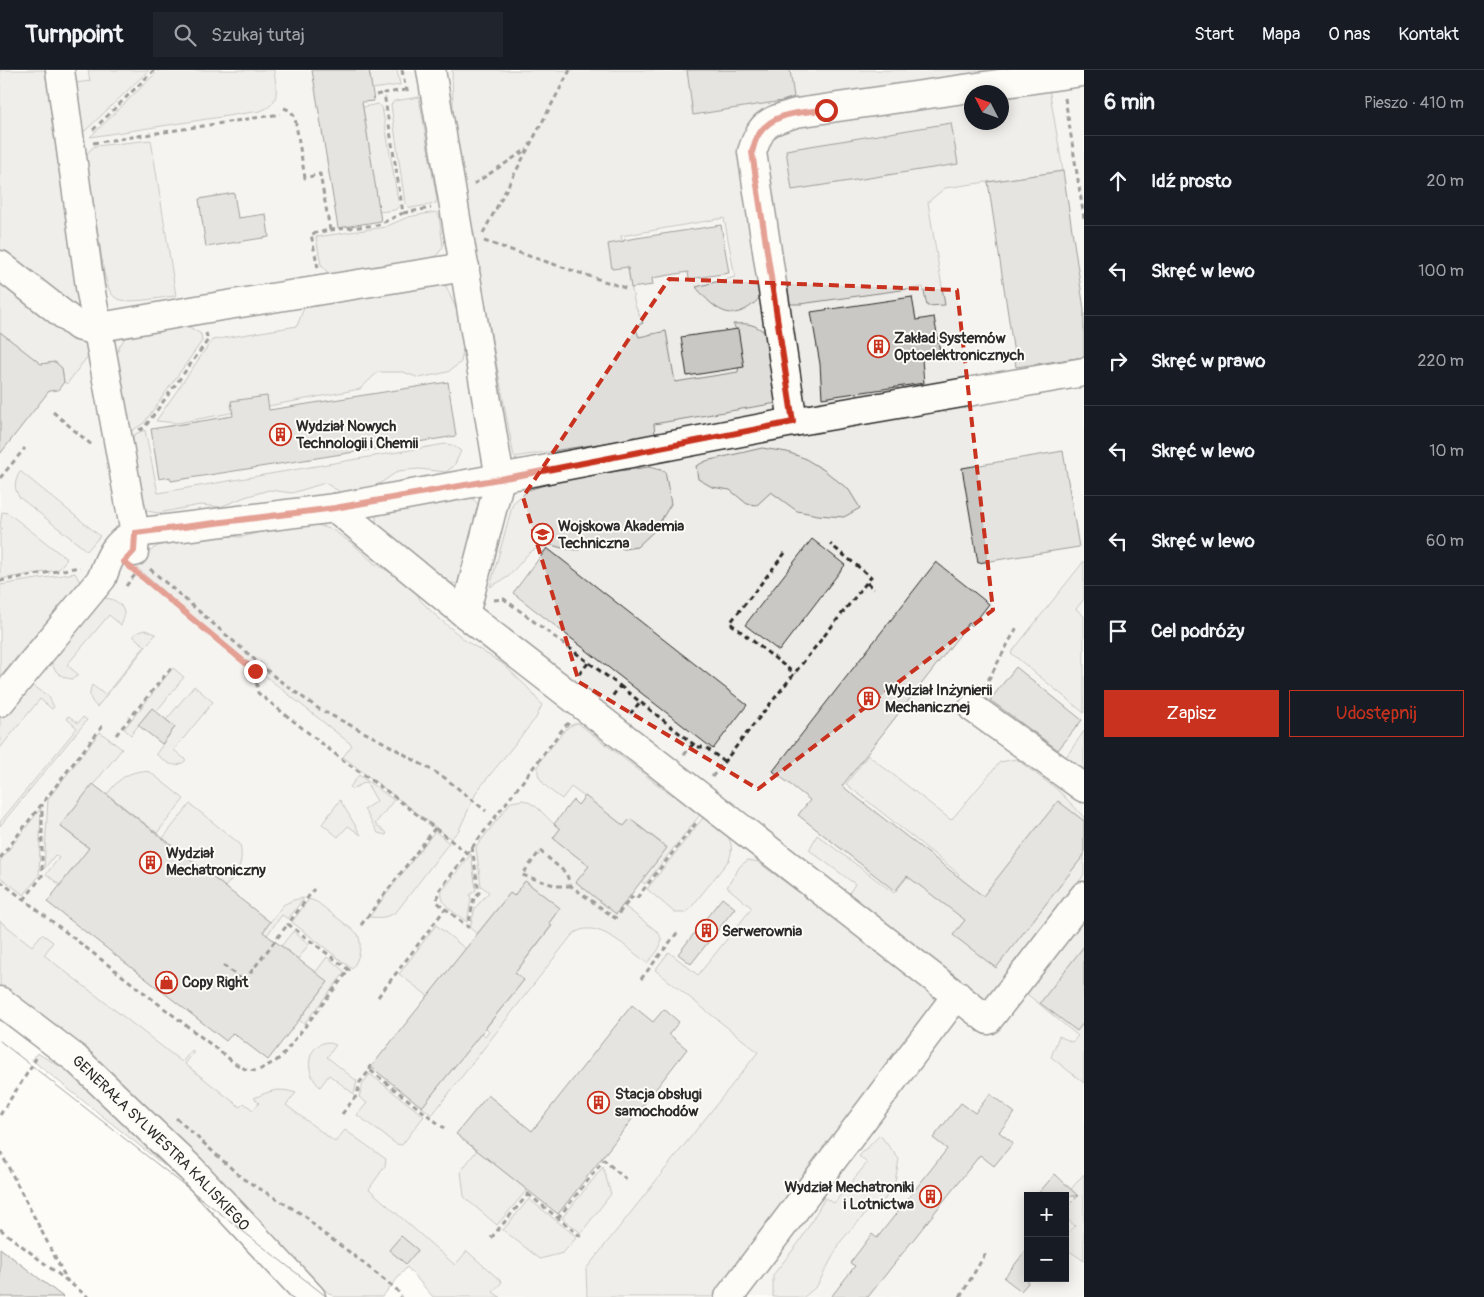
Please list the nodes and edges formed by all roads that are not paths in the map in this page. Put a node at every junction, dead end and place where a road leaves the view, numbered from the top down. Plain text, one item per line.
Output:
1 (60, 70) edge
2 (1077, 74) edge
3 (422, 79) edge
4 (0, 265) edge
5 (465, 267) junction
6 (98, 327) junction
7 (1084, 372) edge
8 (793, 422) junction
9 (500, 479) junction
10 (335, 508) junction
11 (135, 533) junction
12 (103, 578) junction
13 (465, 614) junction
14 (0, 702) edge
15 (973, 708) road end
16 (1084, 788) edge
17 (1084, 896) edge
18 (957, 995) junction
19 (0, 1000) edge
20 (311, 1297) edge
21 (729, 1297) edge

1 - 6 street
2 - 8 street
3 - 5 street
4 - 6 street
5 - 6 street
5 - 9 street
6 - 11 street
7 - 8 street
8 - 9 street
9 - 10 street
9 - 13 street
10 - 11 street
10 - 13 street
11 - 12 street
11 - 12 street
12 - 14 street
13 - 18 street
15 - 16 street
17 - 18 street
18 - 21 street
19 - 20 street, GENERAŁA SYLWESTRA KALISKIEGO

